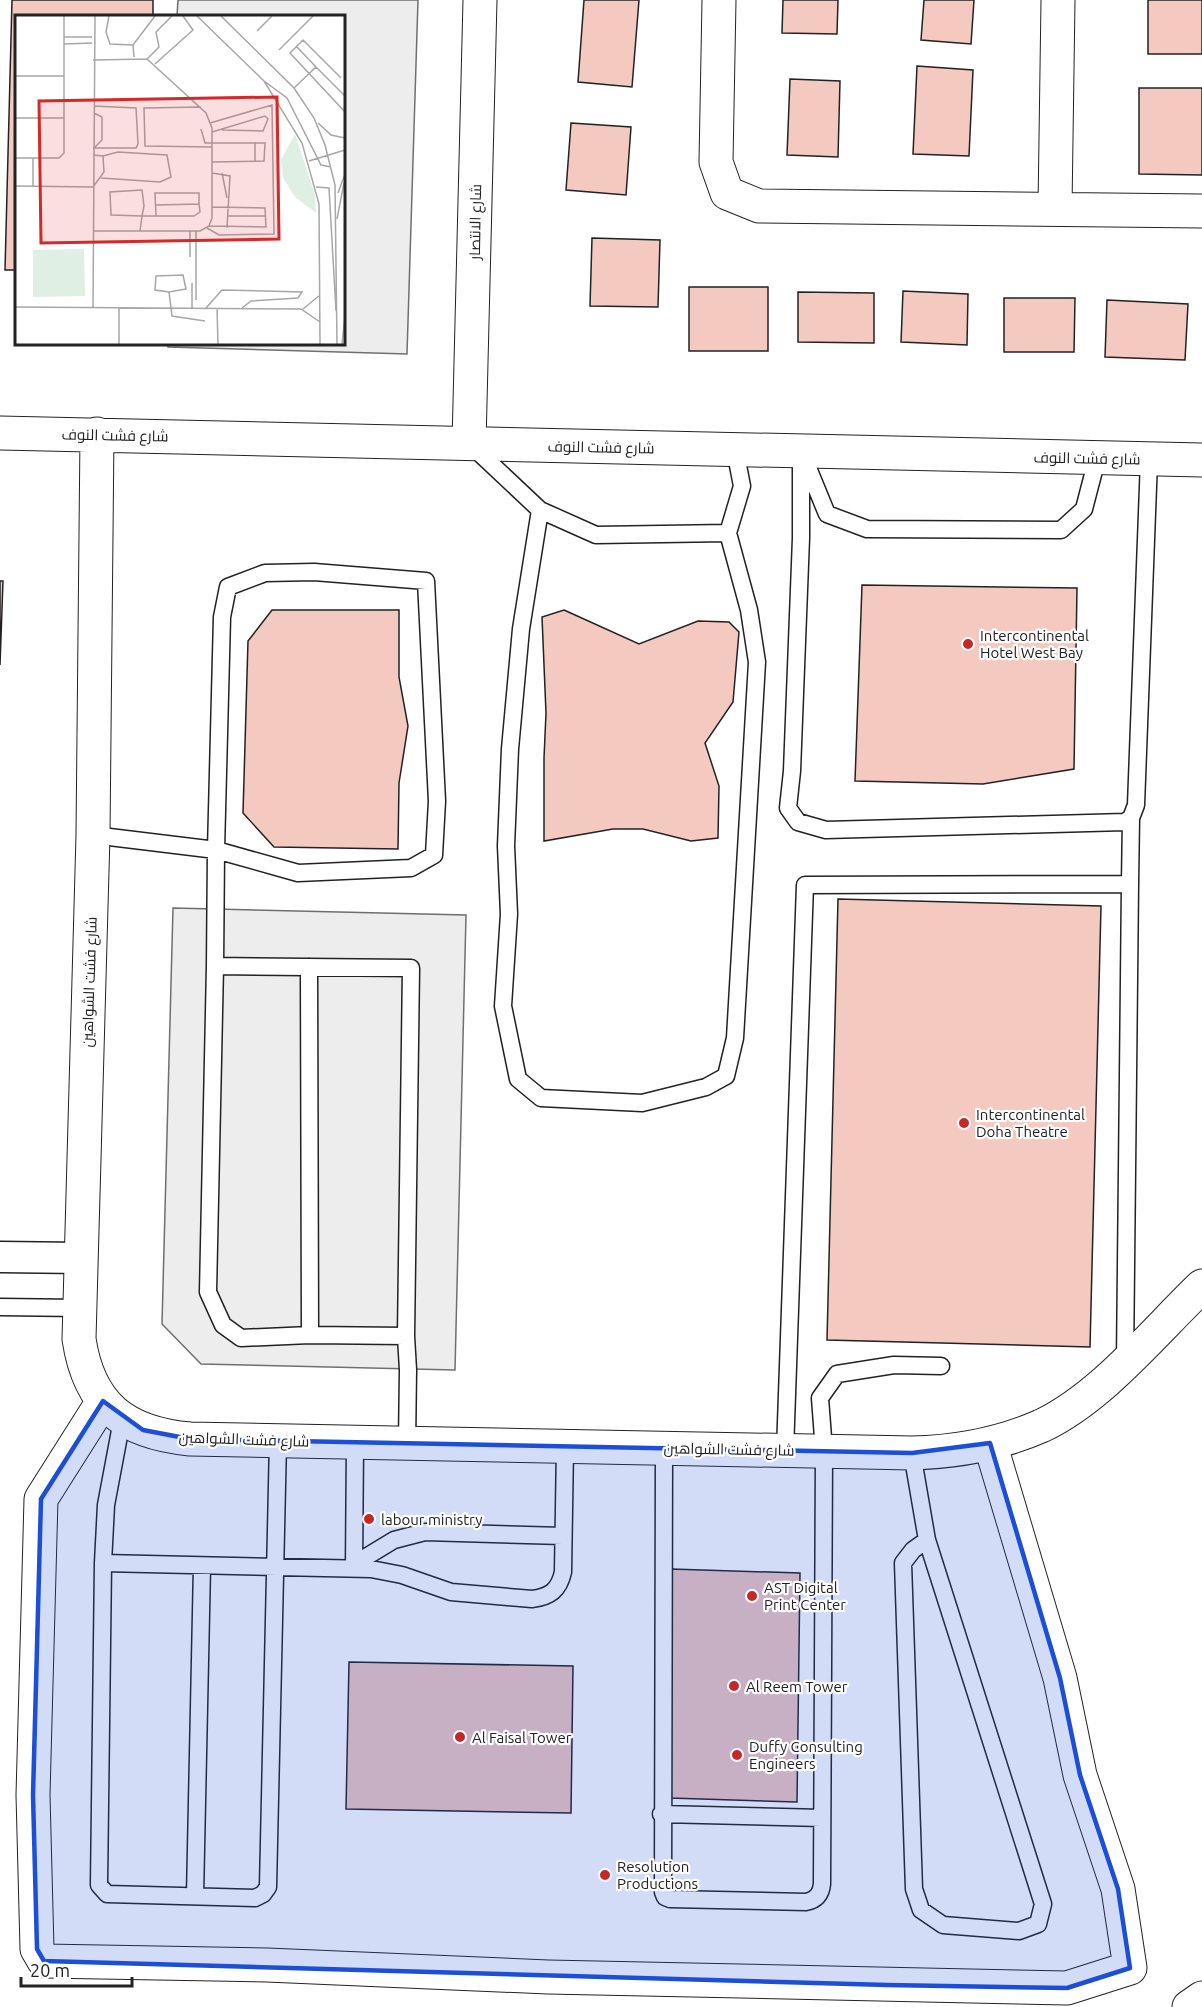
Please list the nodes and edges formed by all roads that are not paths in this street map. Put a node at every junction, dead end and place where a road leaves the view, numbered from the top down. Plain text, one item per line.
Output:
1 (480, 0) edge
2 (719, 0) edge
3 (1058, 0) edge
4 (1055, 208) junction
5 (1202, 211) edge
6 (0, 433) edge
7 (97, 434) junction
8 (470, 443) junction
9 (735, 450) junction
10 (801, 452) junction
11 (1097, 459) junction
12 (1149, 459) junction
13 (1202, 460) edge
14 (540, 510) junction
15 (728, 533) junction
16 (1131, 818) junction
17 (93, 835) junction
18 (216, 850) junction
19 (1130, 884) junction
20 (215, 966) junction
21 (309, 968) junction
22 (0, 1250) edge
23 (81, 1258) junction
24 (0, 1264) edge
25 (1202, 1286) edge
26 (0, 1307) edge
27 (80, 1308) junction
28 (310, 1335) junction
29 (406, 1336) junction
30 (1125, 1365) junction
31 (941, 1366) dead end
32 (112, 1410) junction
33 (278, 1441) junction
34 (355, 1442) junction
35 (990, 1443) junction
36 (407, 1444) junction
37 (565, 1446) junction
38 (664, 1448) junction
39 (785, 1451) junction
40 (824, 1451) junction
41 (912, 1453) junction
42 (563, 1536) junction
43 (927, 1540) junction
44 (103, 1563) junction
45 (202, 1566) junction
46 (276, 1567) junction
47 (354, 1568) junction
48 (662, 1814) junction
49 (822, 1818) junction
50 (195, 1896) junction
51 (1202, 1998) edge
52 (1189, 2007) edge

1 - 8 street, شارع الانتصار
2 - 4 street
3 - 4 street
4 - 5 street
6 - 7 street, شارع فشت النوف
7 - 8 street, شارع فشت النوف
7 - 17 street, شارع فشت الشواهين
8 - 9 street, شارع فشت النوف
8 - 14 lane
9 - 10 street, شارع فشت النوف
9 - 15 lane
10 - 11 street, شارع فشت النوف
10 - 11 lane
10 - 16 lane
11 - 12 street, شارع فشت النوف
12 - 13 street, شارع فشت النوف
12 - 16 lane
14 - 15 lane
14 - 15 lane
16 - 19 lane
17 - 18 lane
17 - 23 street, شارع فشت الشواهين
18 - 18 lane
18 - 20 lane
19 - 30 lane
19 - 39 lane
20 - 21 lane
20 - 28 lane
21 - 28 lane
21 - 29 lane
22 - 23 lane
23 - 24 lane
23 - 27 street, شارع فشت الشواهين
25 - 30 street, شارع فشت الشواهين
26 - 27 lane
27 - 32 street, شارع فشت الشواهين
28 - 29 lane
29 - 36 lane
30 - 35 street, شارع فشت الشواهين
31 - 40 lane
32 - 33 street, شارع فشت الشواهين
32 - 35 street
32 - 44 lane
33 - 34 street, شارع فشت الشواهين
33 - 46 lane
34 - 36 street, شارع فشت الشواهين
34 - 47 lane
35 - 41 street, شارع فشت الشواهين
36 - 37 street, شارع فشت الشواهين
37 - 38 street, شارع فشت الشواهين
37 - 42 lane
38 - 39 street, شارع فشت الشواهين
38 - 48 lane
39 - 40 street, شارع فشت الشواهين
40 - 41 street, شارع فشت الشواهين
40 - 49 lane
41 - 43 lane
42 - 47 lane
42 - 47 lane
43 - 43 lane
44 - 45 lane
44 - 50 lane
45 - 46 lane
45 - 50 lane
46 - 47 lane
46 - 50 lane
48 - 49 lane
48 - 49 lane
51 - 52 street

